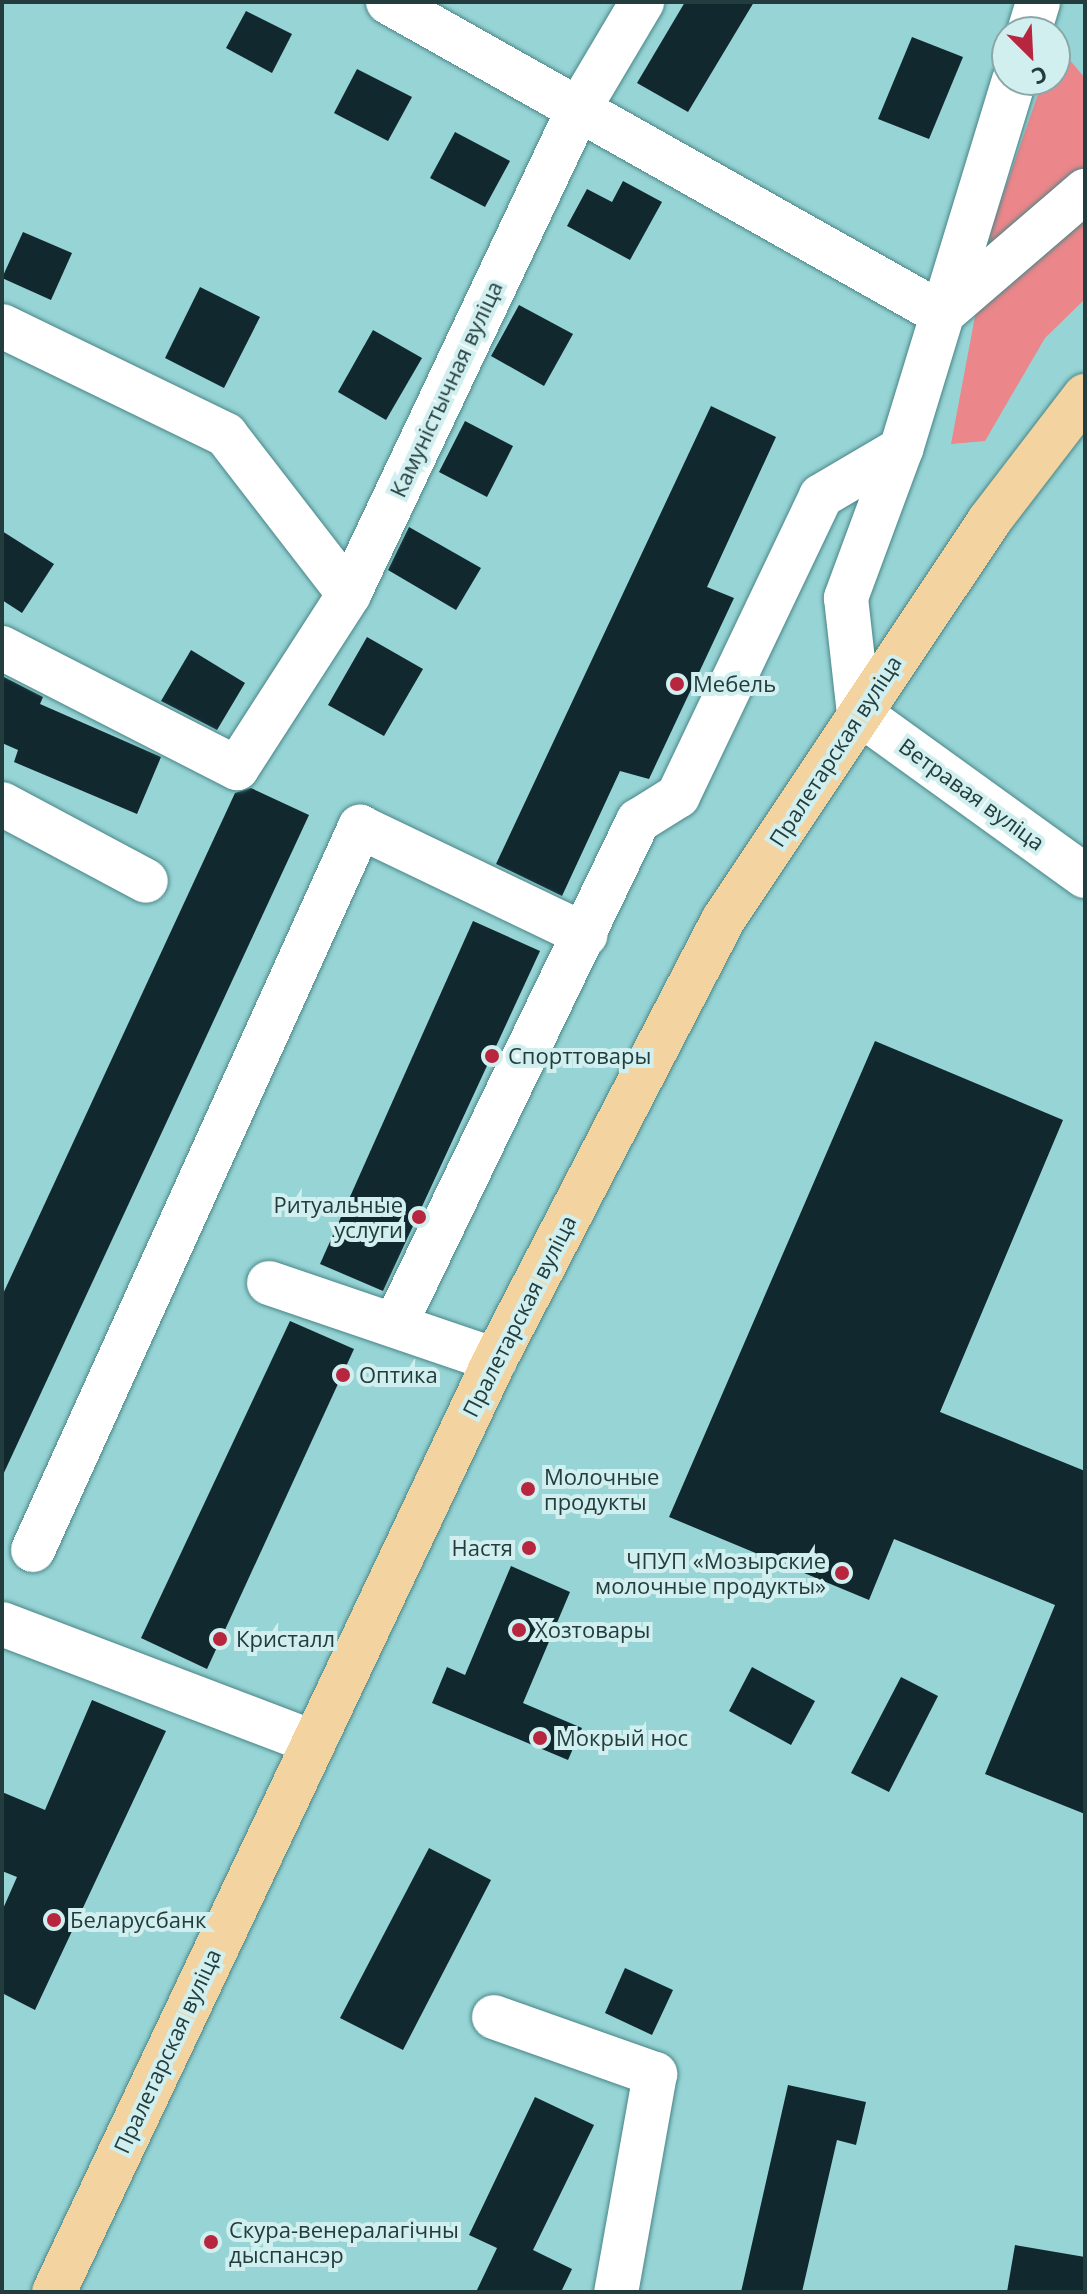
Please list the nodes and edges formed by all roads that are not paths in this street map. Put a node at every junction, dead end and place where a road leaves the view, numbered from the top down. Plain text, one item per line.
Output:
1 (388, 2) edge
2 (642, 2) edge
3 (1009, 96) edge
4 (578, 110) junction
5 (1085, 191) edge
6 (942, 314) junction
7 (2, 326) edge
8 (1085, 396) edge
9 (901, 449) junction
10 (349, 594) junction
11 (2, 648) edge
12 (859, 713) junction
13 (2, 804) edge
14 (1085, 876) edge
15 (146, 881) dead end
16 (585, 935) junction
17 (269, 1283) dead end
18 (395, 1325) junction
19 (495, 1360) junction
20 (33, 1550) dead end
21 (2, 1624) edge
22 (312, 1742) junction
23 (494, 2017) dead end
24 (54, 2292) edge
25 (616, 2292) edge

1 - 4 street
2 - 4 street, Камуністычная вуліца
3 - 6 street
4 - 6 street
4 - 10 street, Камуністычная вуліца
5 - 6 street
6 - 9 street
7 - 10 street
8 - 12 main road, Пралетарская вуліца
9 - 12 street
9 - 16 street
10 - 11 street, Камуністычная вуліца
12 - 14 street, Ветравая вуліца
12 - 19 main road, Пралетарская вуліца
13 - 15 street
16 - 18 street
16 - 20 street
17 - 18 street
18 - 19 street
19 - 22 main road, Пралетарская вуліца
21 - 22 street
22 - 24 main road, Пралетарская вуліца
23 - 25 street

